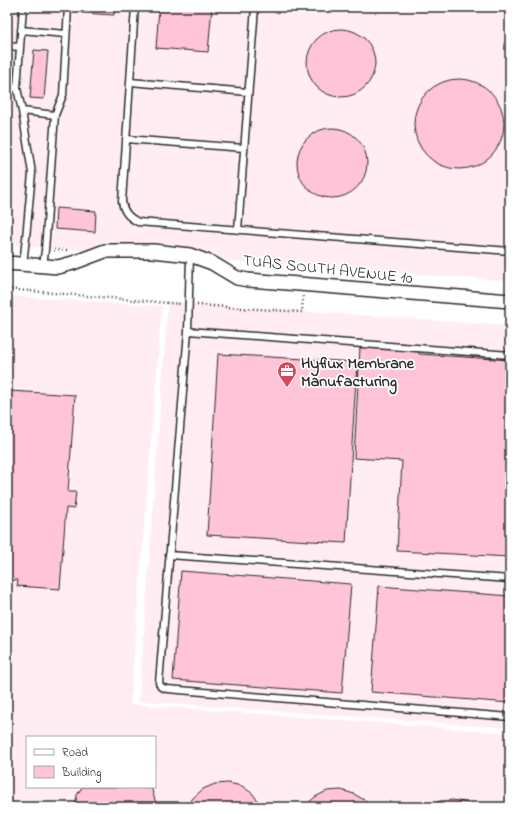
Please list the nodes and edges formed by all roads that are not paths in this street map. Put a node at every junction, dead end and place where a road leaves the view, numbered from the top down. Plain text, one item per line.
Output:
1 (23, 7) edge
2 (68, 7) edge
3 (135, 7) edge
4 (255, 7) edge
5 (22, 30) junction
6 (66, 34) junction
7 (7, 46) edge
8 (20, 47) junction
9 (130, 82) junction
10 (7, 88) edge
11 (17, 88) junction
12 (248, 92) junction
13 (22, 111) junction
14 (55, 115) junction
15 (126, 139) junction
16 (244, 148) junction
17 (238, 230) junction
18 (510, 251) edge
19 (190, 255) junction
20 (7, 263) edge
21 (23, 264) junction
22 (42, 266) junction
23 (510, 301) edge
24 (188, 331) junction
25 (510, 355) edge
26 (169, 555) junction
27 (510, 579) edge
28 (510, 717) edge

1 - 5 lane
2 - 6 lane
3 - 9 lane
4 - 12 lane
5 - 6 lane
5 - 8 lane
6 - 14 lane
7 - 8 lane
8 - 11 lane
9 - 12 lane
9 - 15 lane
10 - 11 lane
11 - 13 lane
12 - 16 lane
13 - 14 lane
13 - 21 lane
14 - 22 lane
15 - 16 lane
15 - 17 lane
16 - 17 lane
17 - 18 lane
19 - 22 street, TUAS SOUTH AVENUE 10
19 - 23 street, TUAS SOUTH AVENUE 10
19 - 24 lane
20 - 21 street, TUAS SOUTH AVENUE 10
21 - 22 street, TUAS SOUTH AVENUE 10
24 - 25 lane
24 - 26 lane
26 - 27 lane
26 - 28 lane

